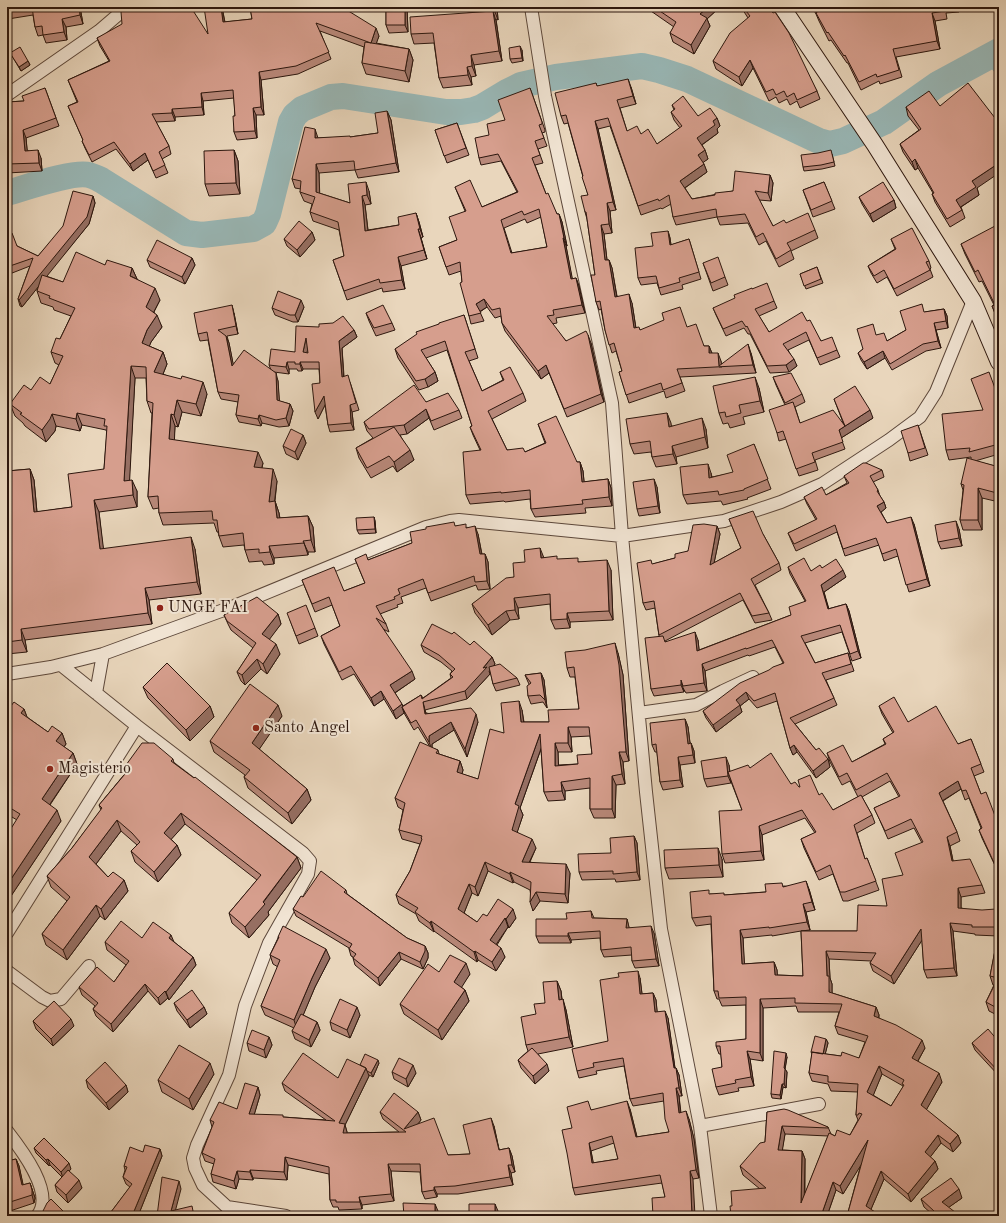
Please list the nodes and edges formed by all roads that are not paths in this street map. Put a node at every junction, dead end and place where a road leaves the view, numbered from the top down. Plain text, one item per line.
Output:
1 (127, 7) edge
2 (531, 7) edge
3 (782, 7) edge
4 (7, 95) edge
5 (973, 300) junction
6 (999, 362) edge
7 (622, 536) junction
8 (103, 654) junction
9 (61, 665) junction
10 (762, 673) edge
11 (7, 674) edge
12 (96, 693) junction
13 (638, 713) junction
14 (137, 726) junction
15 (7, 933) edge
16 (89, 966) dead end
17 (7, 972) edge
18 (819, 1104) dead end
19 (700, 1126) junction
20 (7, 1131) edge
21 (37, 1216) edge
22 (286, 1216) edge
23 (711, 1216) edge

1 - 4 street
2 - 7 street
3 - 5 main road
5 - 6 main road
5 - 7 street
7 - 8 street
7 - 13 street
8 - 9 street
8 - 12 street
9 - 11 street
9 - 12 street
10 - 13 street
12 - 14 street
13 - 19 street
14 - 15 street
14 - 22 street
16 - 17 street
18 - 19 street
19 - 23 street
20 - 21 street

